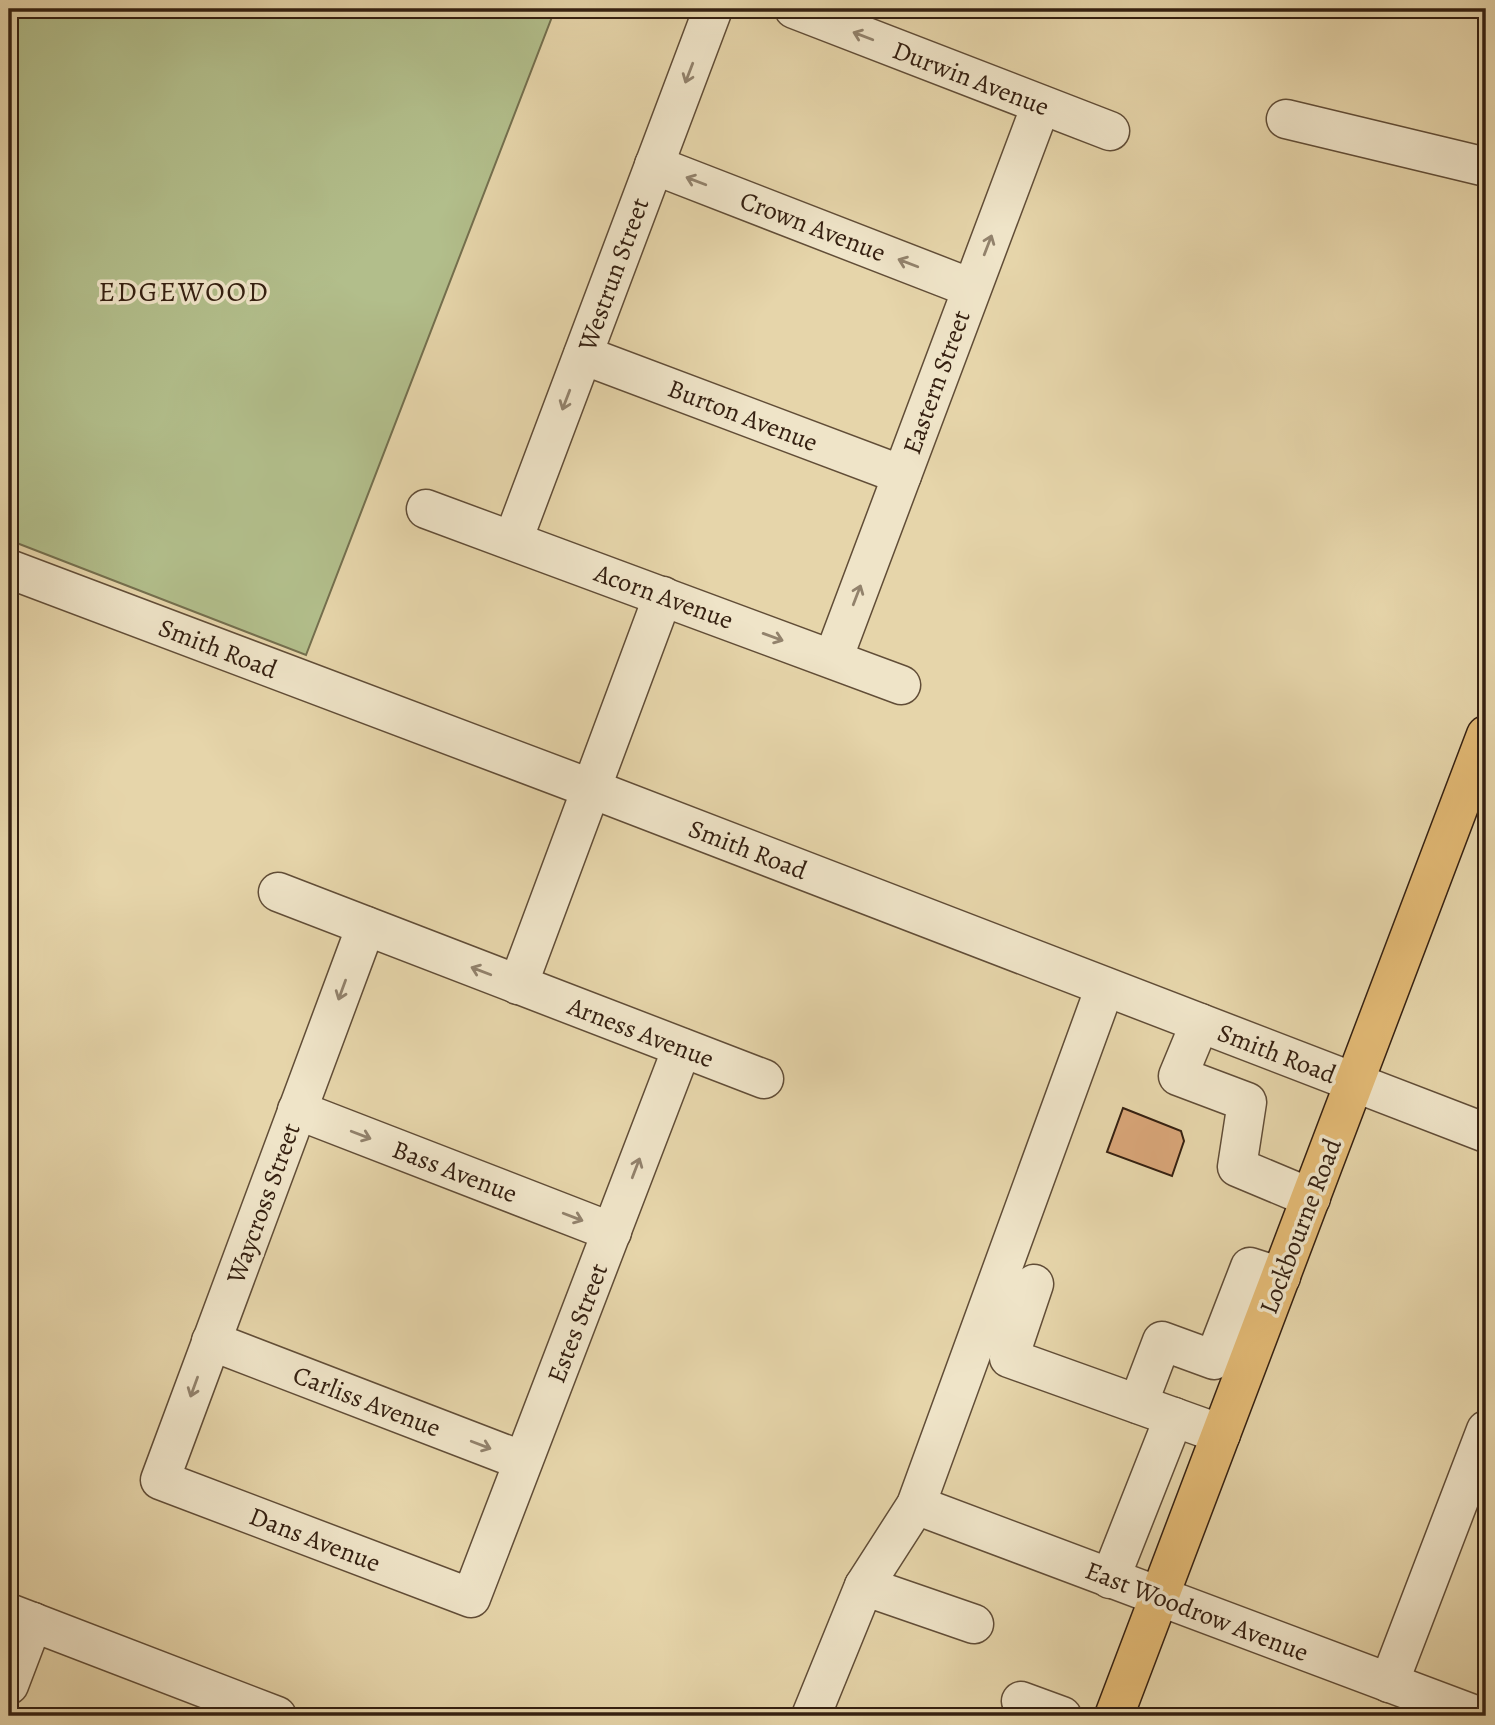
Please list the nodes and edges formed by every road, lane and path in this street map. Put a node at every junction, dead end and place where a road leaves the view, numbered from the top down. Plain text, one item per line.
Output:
1 (713, 9) edge
2 (794, 9) edge
3 (1041, 105) junction
4 (1286, 119) dead end
5 (1110, 131) dead end
6 (654, 165) junction
7 (1486, 167) edge
8 (971, 288) junction
9 (583, 355) junction
10 (902, 475) junction
11 (426, 509) dead end
12 (513, 540) junction
13 (9, 569) edge
14 (663, 596) junction
15 (833, 659) junction
16 (901, 685) dead end
17 (1486, 736) edge
18 (593, 789) junction
19 (278, 892) dead end
20 (366, 926) junction
21 (517, 985) junction
22 (1105, 987) junction
23 (1200, 1023) junction
24 (682, 1048) junction
25 (764, 1079) dead end
26 (1354, 1083) junction
27 (297, 1110) junction
28 (1486, 1133) edge
29 (1311, 1198) junction
30 (612, 1232) junction
31 (1034, 1284) dead end
32 (211, 1342) junction
33 (992, 1350) junction
34 (1229, 1366) junction
35 (1138, 1404) junction
36 (1174, 1417) junction
37 (1486, 1430) edge
38 (1221, 1434) junction
39 (523, 1461) junction
40 (160, 1480) joint
41 (916, 1505) junction
42 (1110, 1579) junction
43 (864, 1586) junction
44 (471, 1598) joint
45 (1159, 1598) junction
46 (21, 1618) edge
47 (974, 1624) dead end
48 (1389, 1683) junction
49 (9, 1685) edge
50 (1021, 1701) dead end
51 (277, 1716) edge
52 (811, 1716) edge
53 (1062, 1716) edge
54 (1114, 1716) edge
55 (1478, 1716) edge

1 -> 6 street, Westrun Street
3 -> 2 street, Durwin Avenue
3 - 5 street, Durwin Avenue
8 -> 3 street, Eastern Street
4 - 7 street
8 -> 6 street, Crown Avenue
6 - 9 street, Westrun Street
8 - 10 street, Eastern Street
9 - 10 street, Burton Avenue
9 -> 12 street, Westrun Street
15 -> 10 street, Eastern Street
11 - 12 street, Acorn Avenue
12 - 14 street, Acorn Avenue
13 - 18 street, Smith Road
14 -> 15 street, Acorn Avenue
14 - 18 street
15 - 16 street, Acorn Avenue
17 - 26 main road, Lockbourne Road
18 - 21 street
18 - 22 street, Smith Road
19 - 20 street, Arness Avenue
21 -> 20 street, Arness Avenue
20 -> 27 street, Waycross Street
21 - 24 street, Arness Avenue
22 - 23 street, Smith Road
22 - 33 street
23 - 26 street, Smith Road
23 - 29 street
24 - 25 street, Arness Avenue
30 -> 24 street, Estes Street
26 - 28 street, Smith Road
26 - 29 main road, Lockbourne Road
27 -> 30 street, Bass Avenue
27 - 32 street, Waycross Street
29 - 34 main road, Lockbourne Road
30 - 39 street, Estes Street
31 - 33 street
32 -> 39 street, Carliss Avenue
32 -> 40 street, Waycross Street
33 - 35 street
33 - 41 street
34 - 35 street
34 - 38 main road, Lockbourne Road
35 - 36 street
36 - 38 street
36 - 42 street
37 - 48 street
38 - 45 main road, Lockbourne Road
39 - 44 street, Estes Street
40 - 44 street, Dans Avenue
41 - 42 street, East Woodrow Avenue
41 - 43 street
42 - 45 street, East Woodrow Avenue
43 - 47 street
43 - 52 street
45 - 48 street, East Woodrow Avenue
45 - 54 main road, Lockbourne Road
46 - 49 street
46 - 51 street
48 - 55 street, East Woodrow Avenue
50 - 53 street

